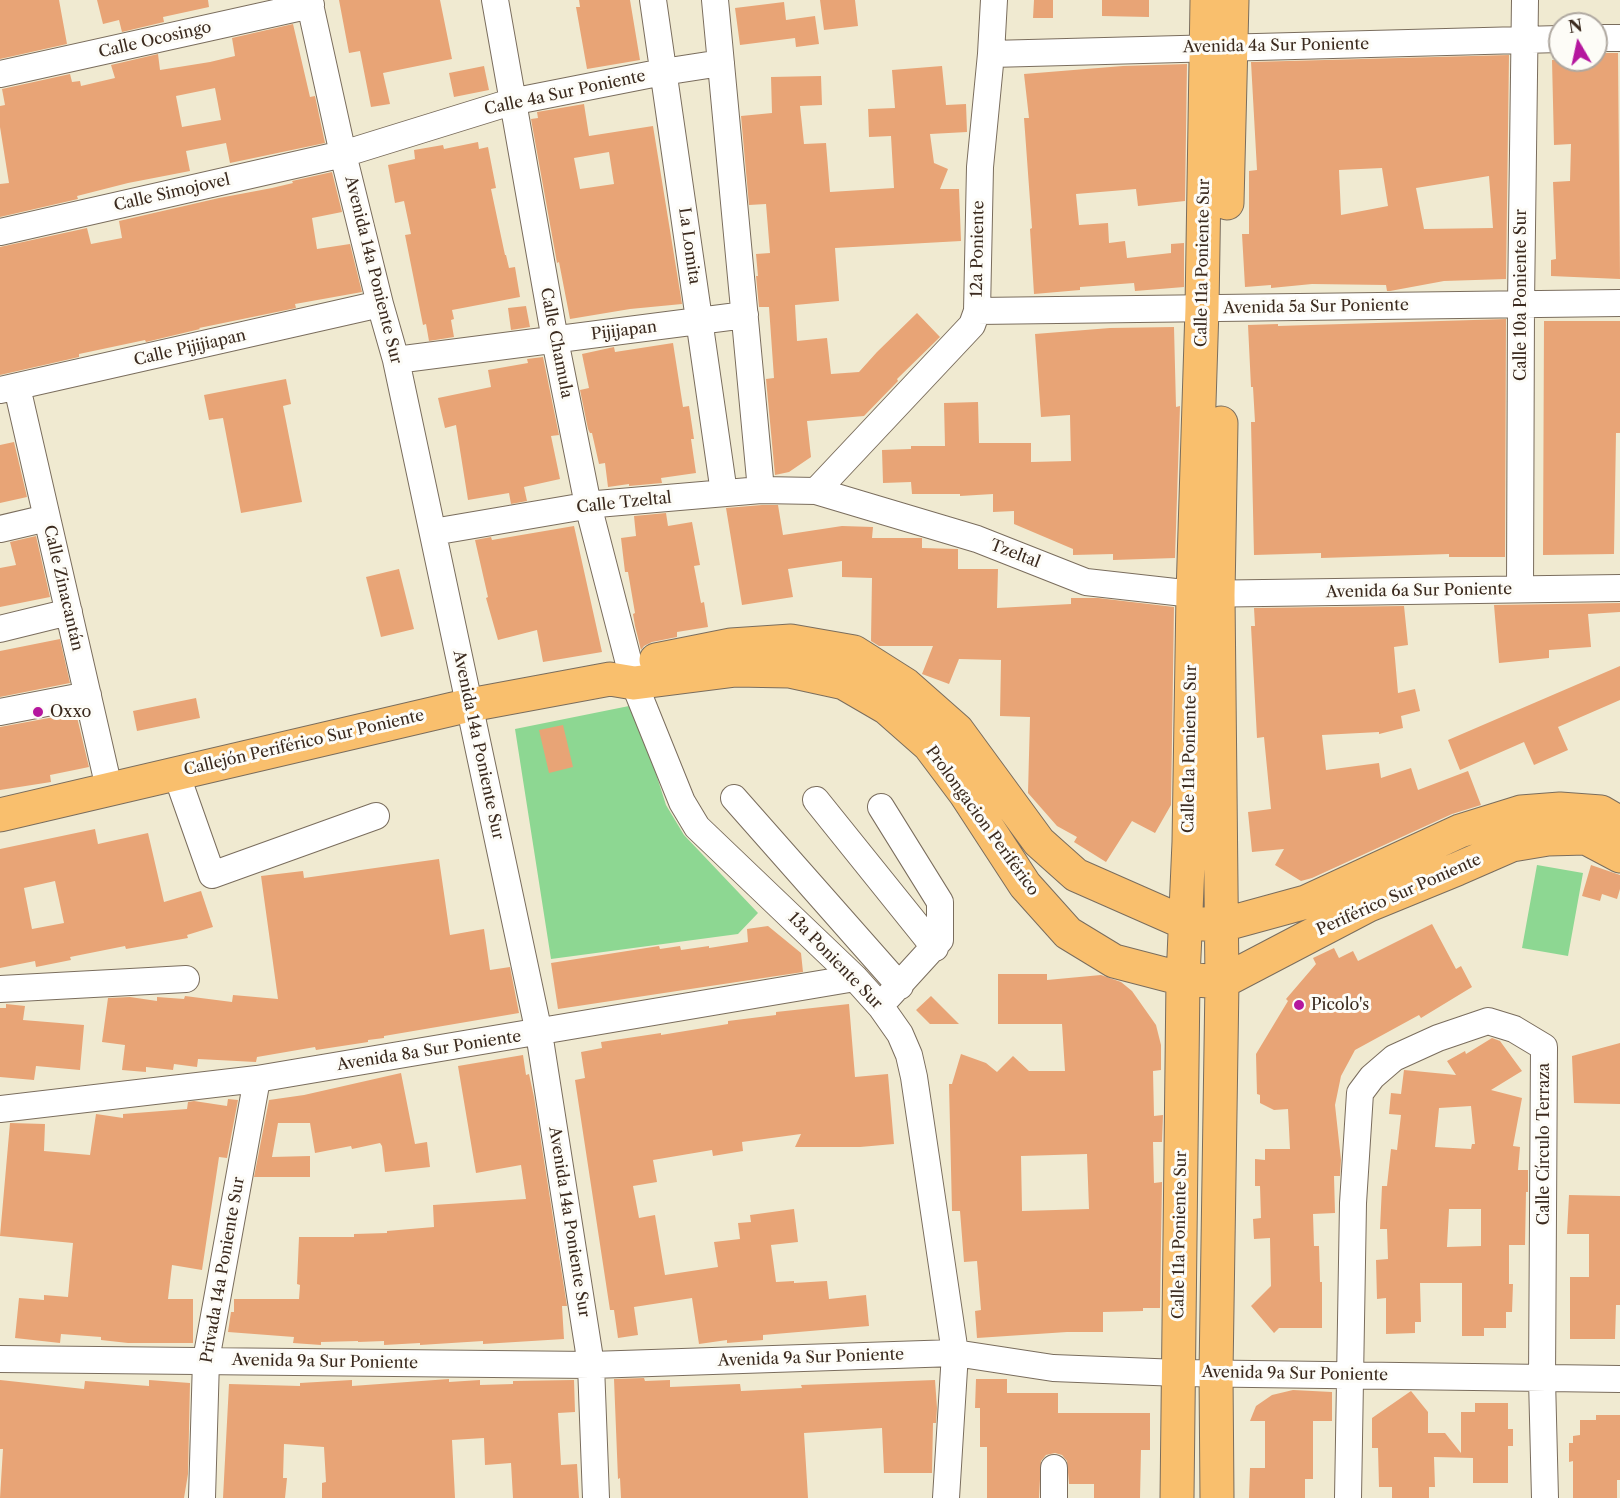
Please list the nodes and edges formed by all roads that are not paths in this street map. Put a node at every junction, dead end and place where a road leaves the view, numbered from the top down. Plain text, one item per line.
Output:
1 (495, 0) edge
2 (653, 0) edge
3 (715, 0) edge
4 (994, 0) edge
5 (1207, 0) edge
6 (1232, 0) edge
7 (1525, 0) edge
8 (310, 3) edge
9 (1548, 39) edge
10 (1524, 40) junction
11 (1219, 48) junction
12 (991, 54) junction
13 (721, 63) junction
14 (663, 72) junction
15 (0, 74) edge
16 (512, 102) junction
17 (343, 154) junction
18 (0, 232) edge
19 (1620, 303) edge
20 (380, 304) junction
21 (1521, 304) junction
22 (1213, 308) junction
23 (977, 311) junction
24 (745, 315) junction
25 (700, 321) junction
26 (555, 340) junction
27 (396, 360) junction
28 (9, 389) edge
29 (761, 490) junction
30 (816, 491) junction
31 (724, 493) junction
32 (588, 505) junction
33 (47, 518) junction
34 (0, 529) edge
35 (433, 532) junction
36 (1620, 588) edge
37 (1520, 589) junction
38 (1206, 595) junction
39 (69, 612) junction
40 (0, 629) edge
41 (624, 676) junction
42 (88, 695) junction
43 (470, 705) junction
44 (0, 712) edge
45 (176, 773) junction
46 (109, 788) junction
47 (734, 798) dead end
48 (816, 800) dead end
49 (881, 807) dead end
50 (0, 815) edge
51 (376, 816) dead end
52 (1620, 822) edge
53 (1620, 856) edge
54 (1185, 923) junction
55 (1222, 925) junction
56 (935, 948) junction
57 (855, 978) junction
58 (186, 979) dead end
59 (1183, 979) junction
60 (1222, 982) junction
61 (900, 986) junction
62 (0, 989) edge
63 (881, 1007) junction
64 (539, 1032) junction
65 (257, 1079) junction
66 (0, 1109) edge
67 (955, 1353) junction
68 (0, 1359) edge
69 (206, 1360) junction
70 (591, 1365) junction
71 (1179, 1373) junction
72 (1216, 1373) junction
73 (1351, 1375) junction
74 (1542, 1378) junction
75 (1620, 1379) edge
76 (1054, 1468) dead end
77 (202, 1498) edge
78 (596, 1498) edge
79 (946, 1498) edge
80 (1054, 1498) edge
81 (1177, 1498) edge
82 (1216, 1498) edge
83 (1348, 1498) edge
84 (1545, 1498) edge

1 - 16 street, Calle Chamula
2 - 14 street, La Lomita
3 - 13 street
4 - 12 street, 12a Poniente
5 - 11 main road, Calle 11a Poniente Sur
6 - 11 main road, Calle 11a Poniente Sur
7 - 10 street, Calle 10a Poniente Sur
8 - 15 street, Calle Ocosingo
8 - 17 street, Avenida 14a Poniente Sur
9 - 10 street, Avenida 4a Sur Poniente
10 - 11 street, Avenida 4a Sur Poniente
10 - 21 street, Calle 10a Poniente Sur
11 - 12 street, Avenida 4a Sur Poniente
11 - 22 main road, Calle 11a Poniente Sur
12 - 23 street, 12a Poniente
13 - 14 street, Calle 4a Sur Poniente
13 - 24 street
14 - 16 street, Calle 4a Sur Poniente
14 - 25 street, La Lomita
16 - 17 street, Calle 4a Sur Poniente
16 - 26 street, Calle Chamula
17 - 18 street, Calle Simojovel
17 - 20 street, Avenida 14a Poniente Sur
19 - 21 street, Avenida 5a Sur Poniente
20 - 27 street, Avenida 14a Poniente Sur
20 - 28 street, Calle Pijijiapan
21 - 22 street, Avenida 5a Sur Poniente
21 - 37 street, Calle 10a Poniente Sur
22 - 23 street, Avenida 5a Sur Poniente
22 - 38 main road, Calle 11a Poniente Sur
23 - 30 street, 12a Poniente
24 - 25 street, Pijijapan
24 - 29 street
25 - 26 street, Pijijapan
25 - 31 street, La Lomita
26 - 27 street, Pijijapan
26 - 32 street, Calle Chamula
27 - 35 street, Avenida 14a Poniente Sur
28 - 33 street, Calle Zinacantán
29 - 30 street, Calle Tzeltal
29 - 31 street, Calle Tzeltal
30 - 38 street, Tzeltal
31 - 32 street, Calle Tzeltal
32 - 35 street, Calle Tzeltal
32 - 41 street, Calle Chamula
33 - 34 street
33 - 39 street, Calle Zinacantán
35 - 43 street, Avenida 14a Poniente Sur
36 - 37 street, Avenida 6a Sur Poniente
37 - 38 street, Avenida 6a Sur Poniente
38 - 54 main road, Calle 11a Poniente Sur
38 - 55 main road, Calle 11a Poniente Sur
39 - 40 street
39 - 42 street, Calle Zinacantán
41 - 43 main road, Callejón Periférico Sur Poniente
41 - 54 main road, Callejón Periférico Sur Poniente
41 - 57 street, 13a Poniente Sur
41 - 59 main road, Prolongacion Periférico
42 - 44 street
42 - 46 street, Calle Zinacantán
43 - 45 main road, Callejón Periférico Sur Poniente
43 - 64 street, Avenida 14a Poniente Sur
45 - 46 main road, Callejón Periférico Sur Poniente
45 - 51 street
46 - 50 main road, Callejón Periférico Sur Poniente
47 - 61 street
48 - 56 street
49 - 56 street
52 - 55 main road, Periférico Sur Poniente
53 - 60 main road, Periférico Sur Poniente
54 - 55 main road, Callejón Periférico Sur Poniente
54 - 59 main road, Calle 11a Poniente Sur
55 - 60 main road, Calle 11a Poniente Sur
56 - 61 street
57 - 63 street, 13a Poniente Sur
57 - 64 street, Avenida 8a Sur Poniente
58 - 62 street
59 - 60 main road
59 - 71 main road, Calle 11a Poniente Sur
60 - 72 main road, Calle 11a Poniente Sur
61 - 63 street
63 - 67 street, 13a Poniente Sur
64 - 65 street, Avenida 8a Sur Poniente
64 - 70 street, Avenida 14a Poniente Sur
65 - 66 street, Avenida 8a Sur Poniente
65 - 69 street, Privada 14a Poniente Sur
67 - 70 street, Avenida 9a Sur Poniente
67 - 71 street, Avenida 9a Sur Poniente
67 - 79 street, 13a Poniente Sur
68 - 69 street, Avenida 9a Sur Poniente
69 - 70 street, Avenida 9a Sur Poniente
69 - 77 street, Privada 14a Poniente Sur
70 - 78 street, Avenida 14a Poniente Sur
71 - 72 street, Avenida 9a Sur Poniente
71 - 81 main road, Calle 11a Poniente Sur
72 - 73 street, Avenida 9a Sur Poniente
72 - 82 main road, Calle 11a Poniente Sur
73 - 74 street, Avenida 9a Sur Poniente
73 - 74 street, Calle Círculo Terraza
73 - 83 street, Calle Círculo Terraza
74 - 75 street, Avenida 9a Sur Poniente
74 - 84 street, Calle Círculo Terraza
76 - 80 street

